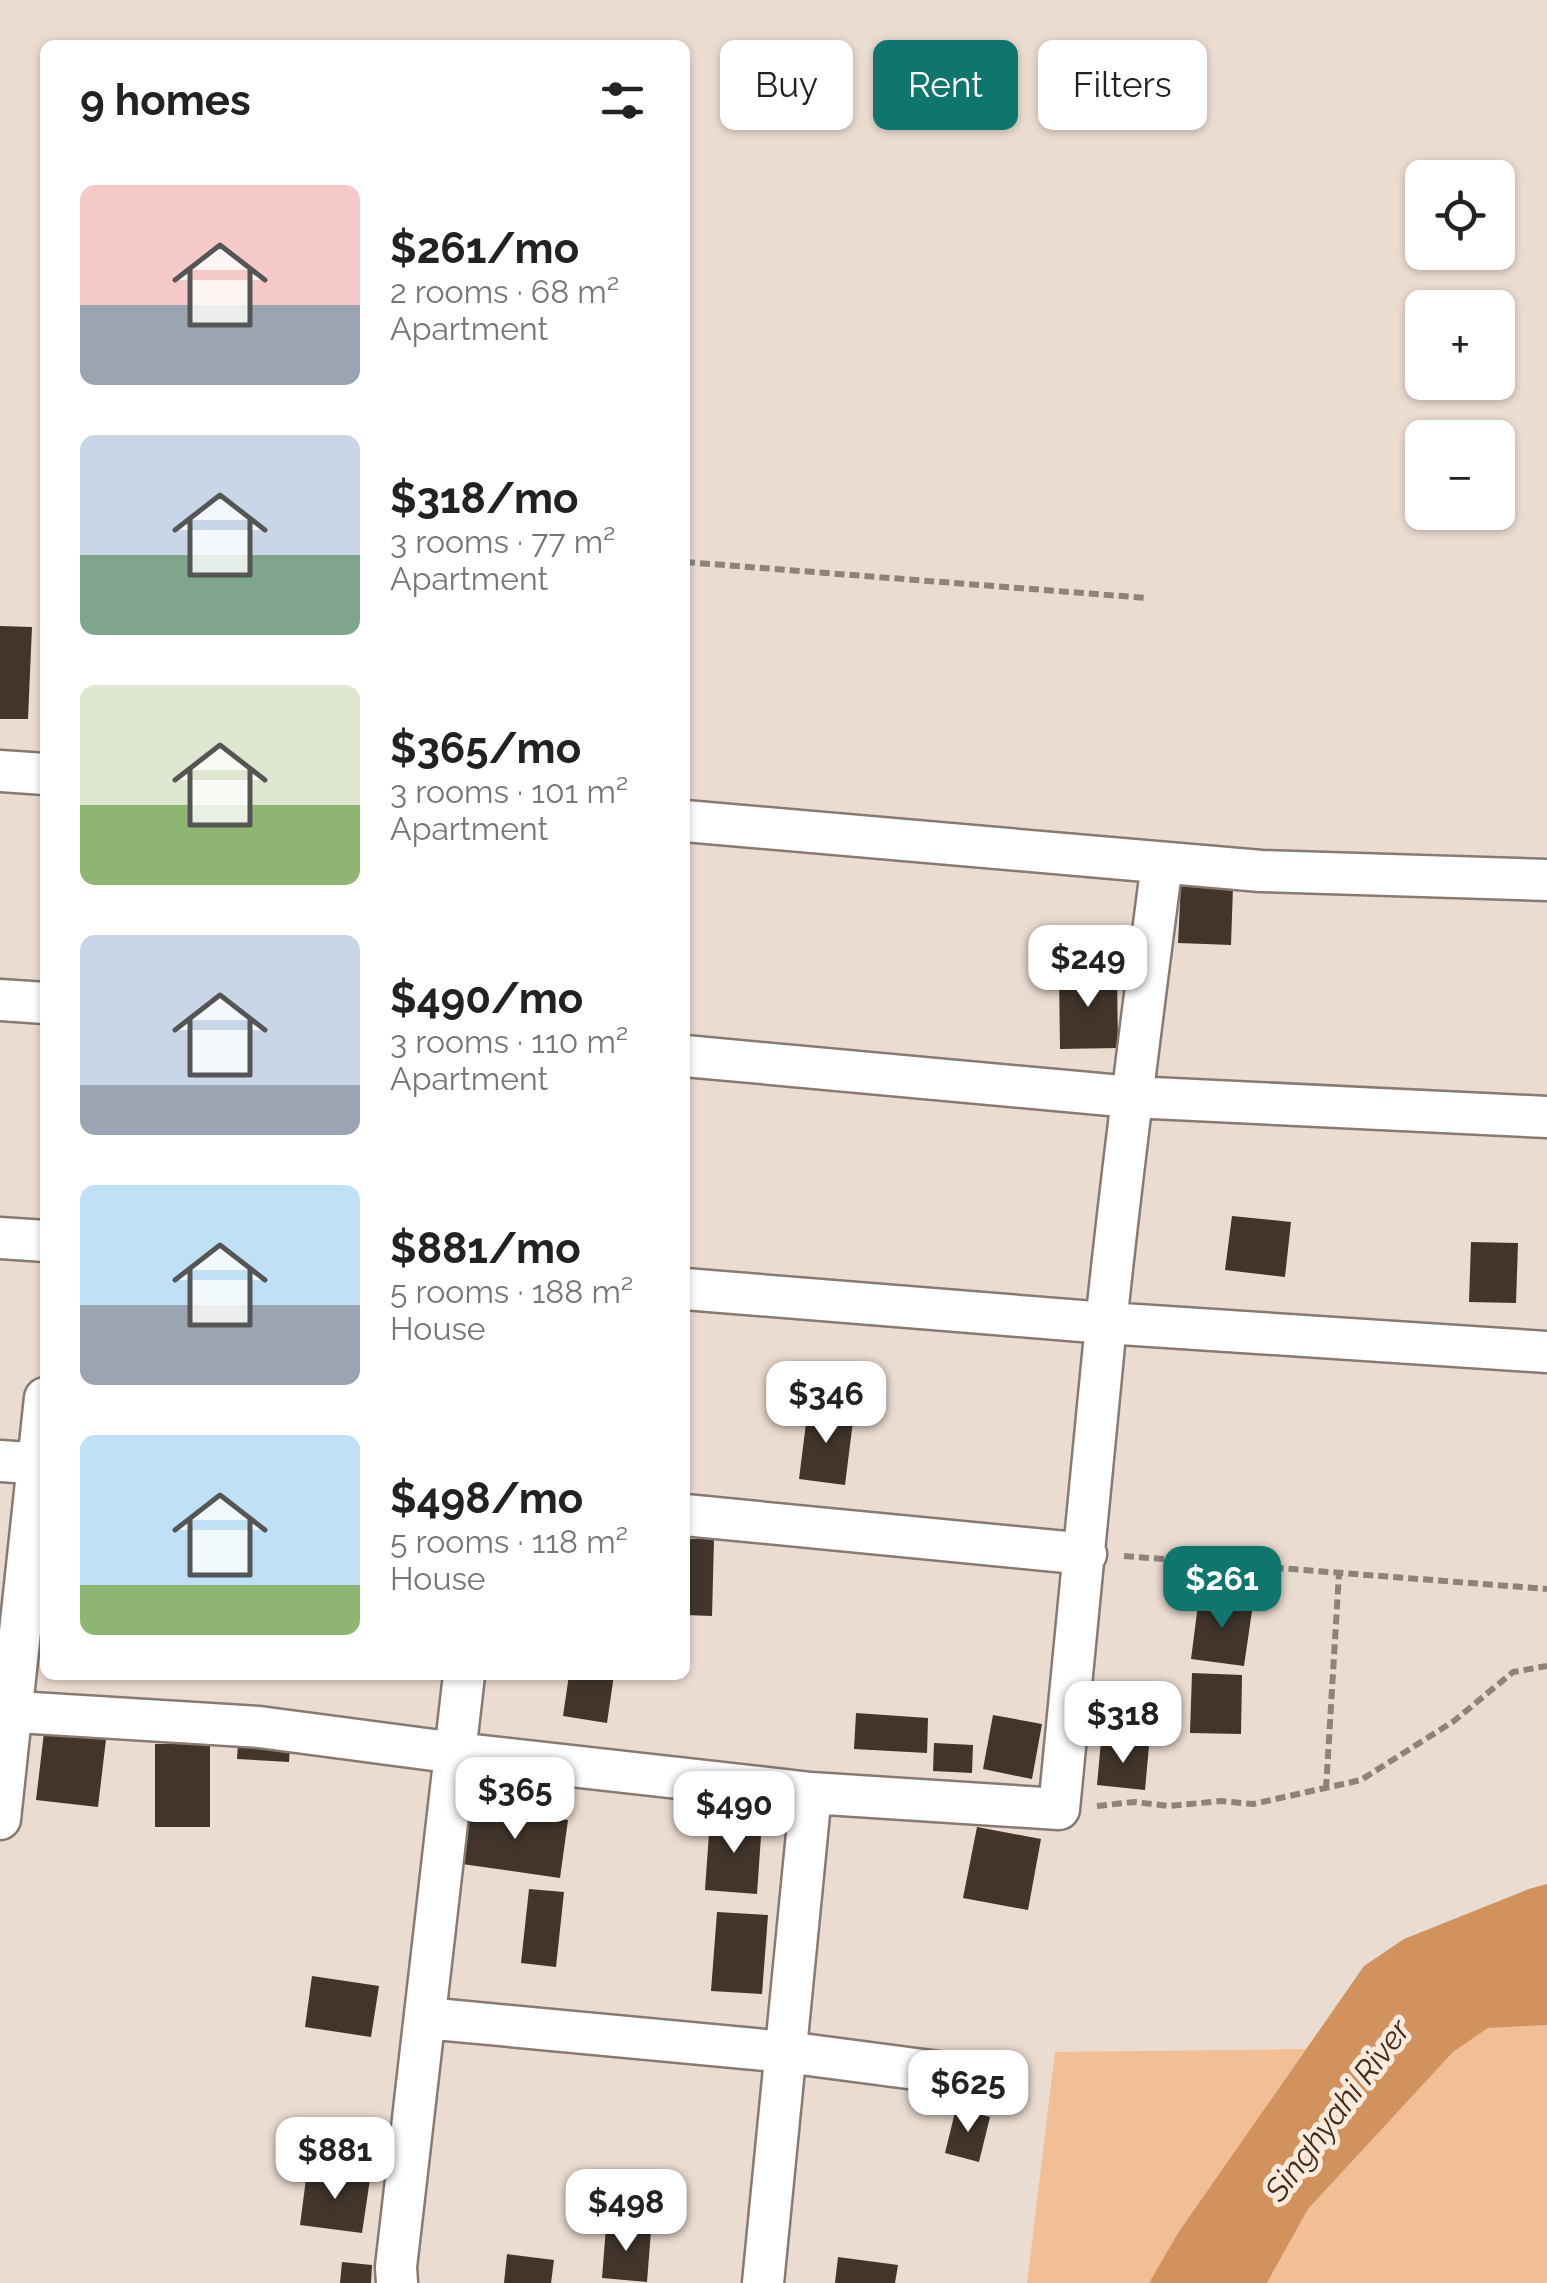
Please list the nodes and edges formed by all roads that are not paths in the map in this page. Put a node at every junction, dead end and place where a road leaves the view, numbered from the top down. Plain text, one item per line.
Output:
1 (0, 771) edge
2 (40, 774) edge
3 (690, 821) edge
4 (1162, 863) junction
5 (1547, 880) edge
6 (0, 1000) edge
7 (40, 1003) edge
8 (690, 1056) edge
9 (1132, 1097) junction
10 (1547, 1118) edge
11 (0, 1238) edge
12 (40, 1241) edge
13 (690, 1288) edge
14 (1106, 1324) junction
15 (1547, 1352) edge
16 (40, 1416) edge
17 (27, 1463) edge
18 (690, 1516) edge
19 (1086, 1554) junction
20 (463, 1680) edge
21 (6, 1712) edge
22 (456, 1753) junction
23 (811, 1793) junction
24 (0, 1819) edge
25 (425, 2018) junction
26 (786, 2052) junction
27 (984, 2078) dead end
28 (397, 2283) edge
29 (763, 2283) edge

1 - 2 street
3 - 4 street
4 - 5 street
4 - 9 street
6 - 7 street
8 - 9 street
9 - 10 street
9 - 14 street
11 - 12 street
13 - 14 street
14 - 15 street
14 - 19 street
16 - 17 street
17 - 21 street
18 - 19 street
19 - 23 street
20 - 22 street
21 - 22 street
21 - 24 street
22 - 23 street
22 - 25 street
23 - 26 street
25 - 26 street
25 - 28 street
26 - 27 street
26 - 29 street

